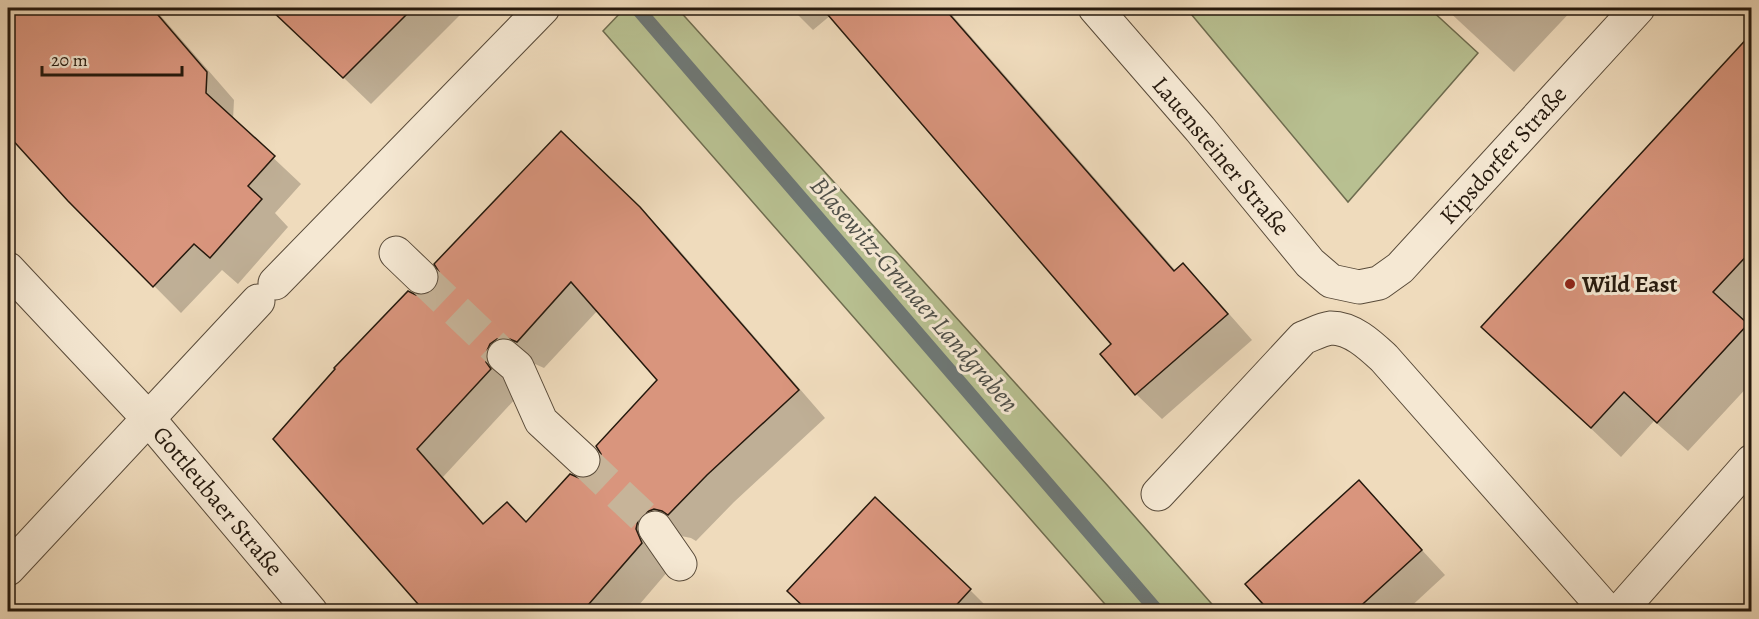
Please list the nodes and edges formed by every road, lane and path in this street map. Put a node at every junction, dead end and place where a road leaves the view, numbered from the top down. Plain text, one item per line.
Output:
1 (543, 8) edge
2 (1095, 8) edge
3 (1638, 8) edge
4 (396, 253) dead end
5 (421, 277) tunnel mouth
6 (13, 285) edge
7 (1359, 287) joint
8 (504, 356) tunnel mouth
9 (147, 417) junction
10 (583, 460) tunnel mouth
11 (1752, 461) edge
12 (1158, 494) dead end
13 (655, 528) tunnel mouth
14 (680, 564) dead end
15 (8, 569) edge
16 (312, 612) edge
17 (1608, 612) edge
18 (1619, 612) edge

1 - 9 street
2 - 7 street, Lauensteiner Straße
3 - 7 street, Kipsdorfer Straße
4 - 5 street
6 - 9 street, Gottleubaer Straße
8 - 10 street
9 - 15 street
9 - 16 street, Gottleubaer Straße
11 - 18 street
12 - 17 street
13 - 14 street

